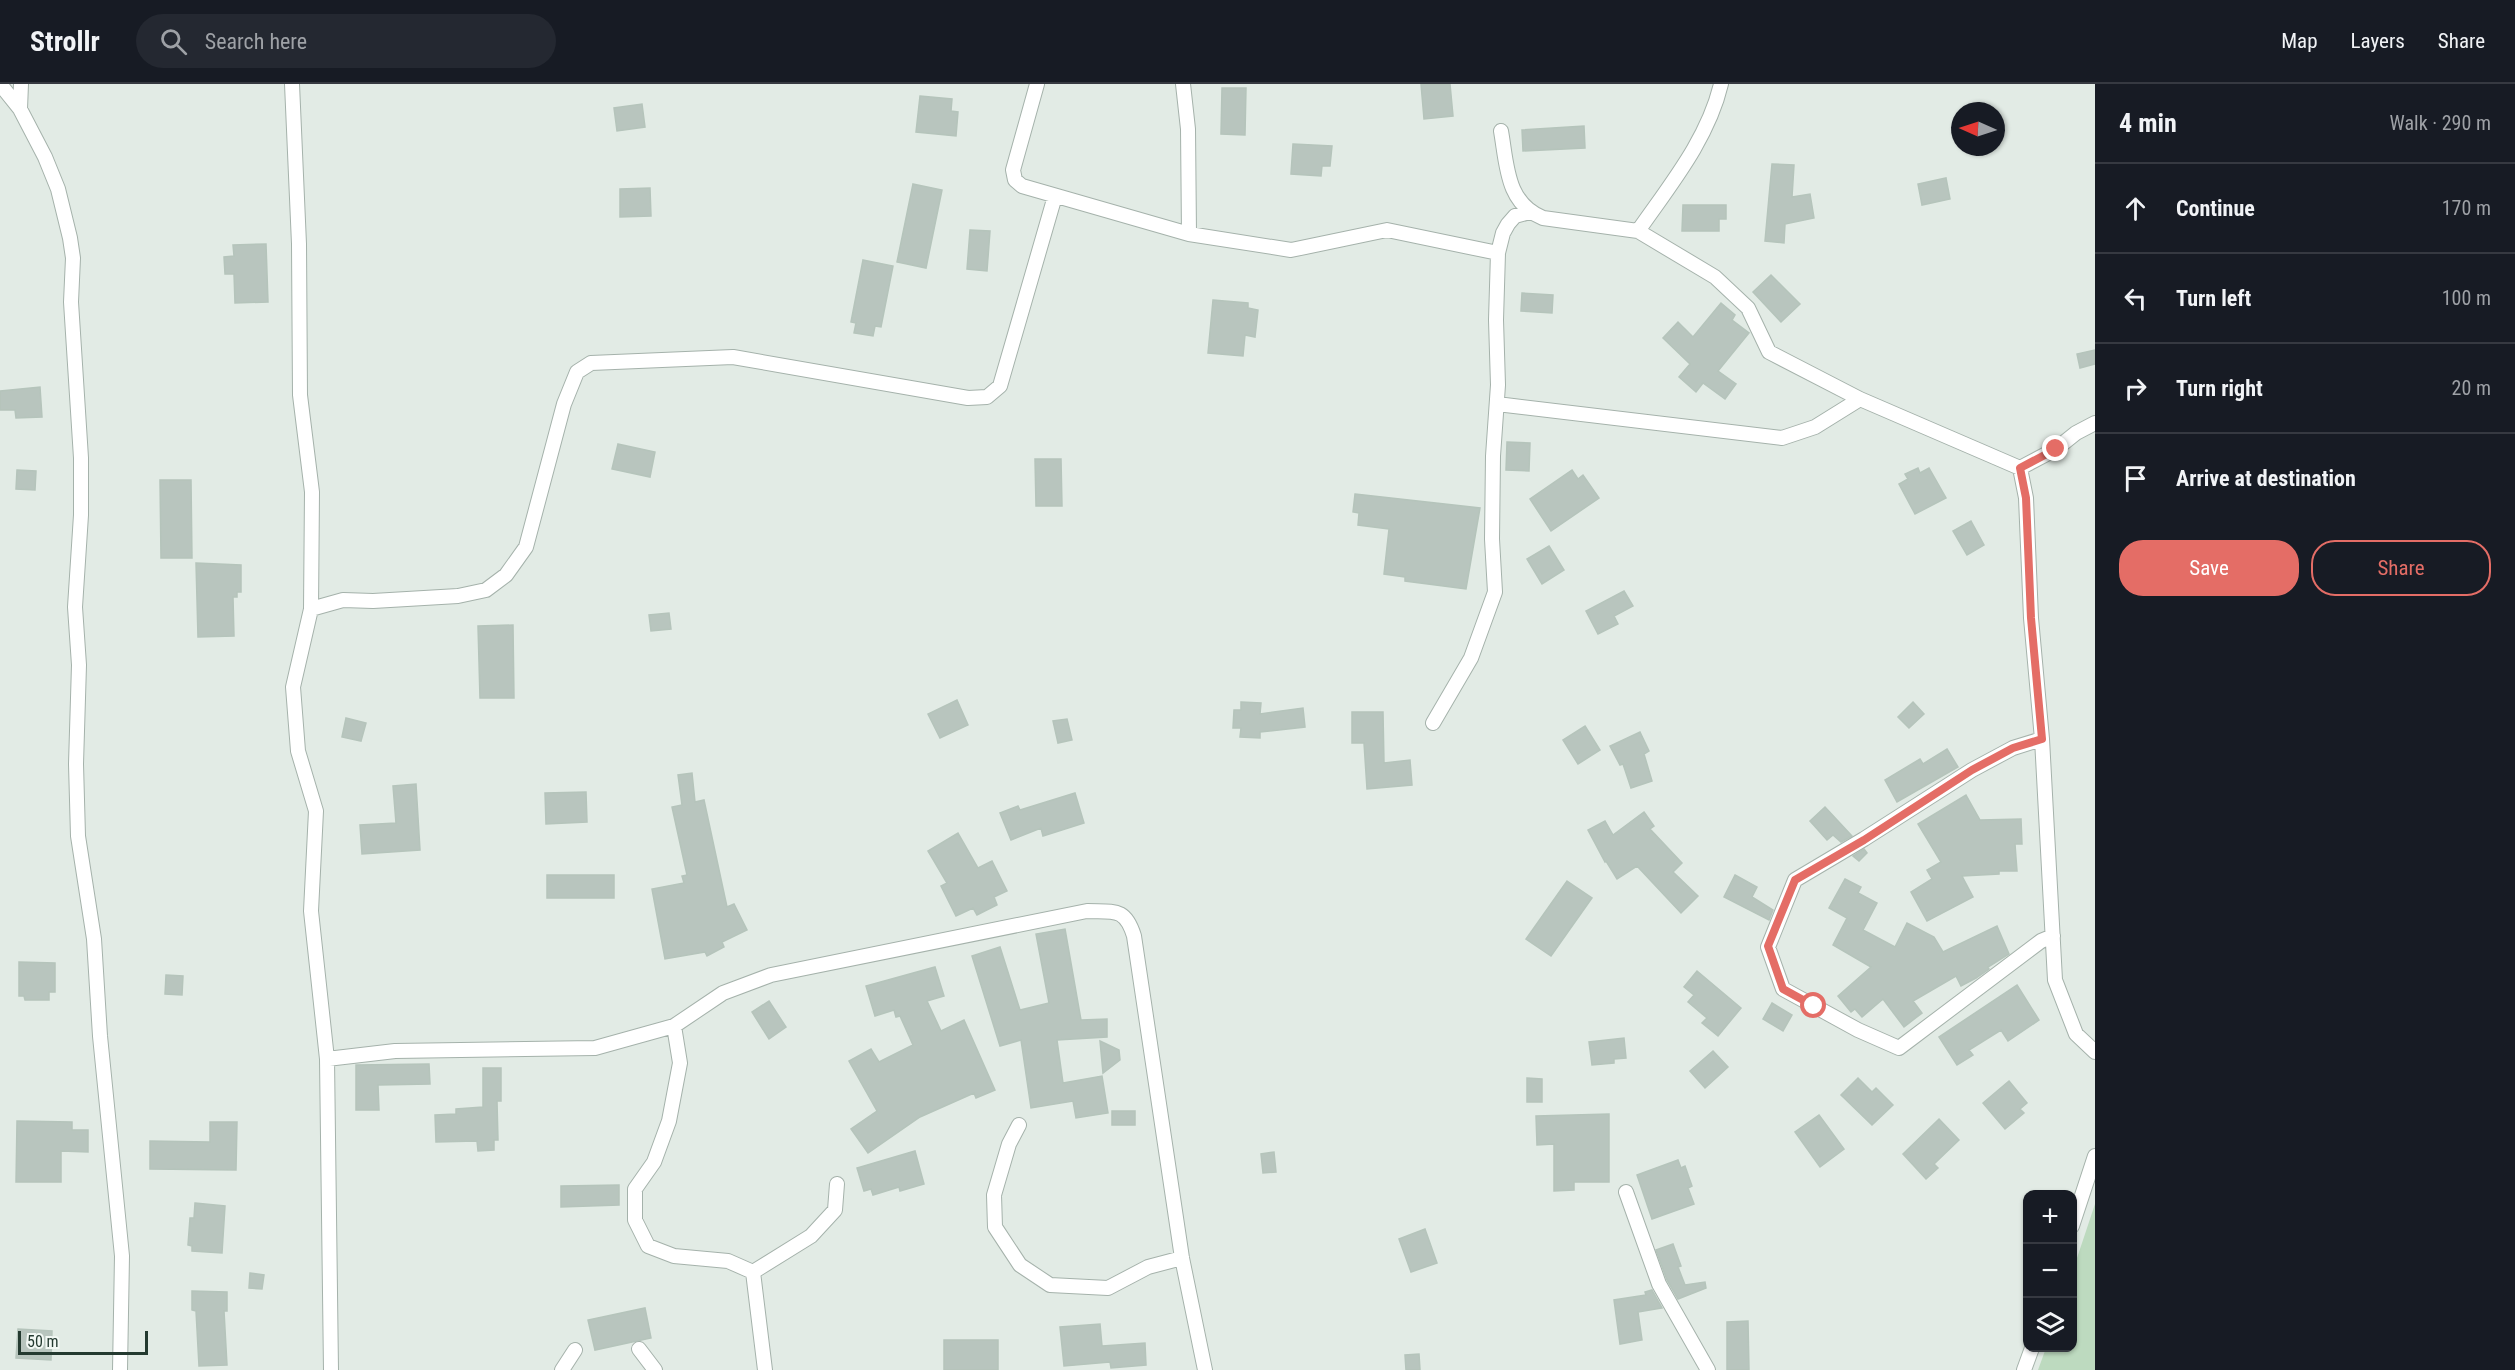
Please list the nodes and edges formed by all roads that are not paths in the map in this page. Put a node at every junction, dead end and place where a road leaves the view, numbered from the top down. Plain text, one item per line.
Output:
1 (0, 84) edge
2 (21, 84) edge
3 (292, 84) edge
4 (1037, 84) edge
5 (1183, 84) edge
6 (1721, 84) edge
7 (20, 109) junction
8 (1501, 131) dead end
9 (1055, 196) junction
10 (1530, 213) junction
11 (1638, 231) junction
12 (1189, 234) junction
13 (1498, 253) junction
14 (1860, 399) junction
15 (1497, 404) junction
16 (2095, 423) edge
17 (2020, 468) junction
18 (311, 609) junction
19 (1433, 723) dead end
20 (2042, 739) junction
21 (2052, 936) junction
22 (674, 1026) junction
23 (2095, 1052) edge
24 (327, 1059) junction
25 (1019, 1125) dead end
26 (2095, 1156) edge
27 (837, 1184) dead end
28 (1626, 1192) dead end
29 (2077, 1213) edge
30 (1182, 1258) junction
31 (753, 1272) junction
32 (639, 1349) dead end
33 (575, 1350) dead end
34 (2030, 1352) edge
35 (120, 1370) edge
36 (331, 1370) edge
37 (562, 1370) edge
38 (655, 1370) edge
39 (765, 1370) edge
40 (1205, 1370) edge
41 (1708, 1370) edge
42 (2024, 1370) edge

1 - 7 street
2 - 7 street
3 - 18 street
4 - 9 street
5 - 12 street
6 - 11 street
7 - 35 street
8 - 10 street
9 - 12 street
9 - 18 street
10 - 11 street
10 - 13 street
11 - 14 street
12 - 13 street
13 - 15 street
14 - 15 street
14 - 17 street
15 - 19 street
16 - 17 street
17 - 20 street
18 - 24 street
20 - 21 street
20 - 21 street
21 - 23 street
22 - 24 street
22 - 30 street
22 - 31 street
24 - 36 street
25 - 30 street
26 - 29 street
27 - 31 street
28 - 41 street
30 - 40 street
31 - 39 street
32 - 38 street
33 - 37 street
34 - 42 street

